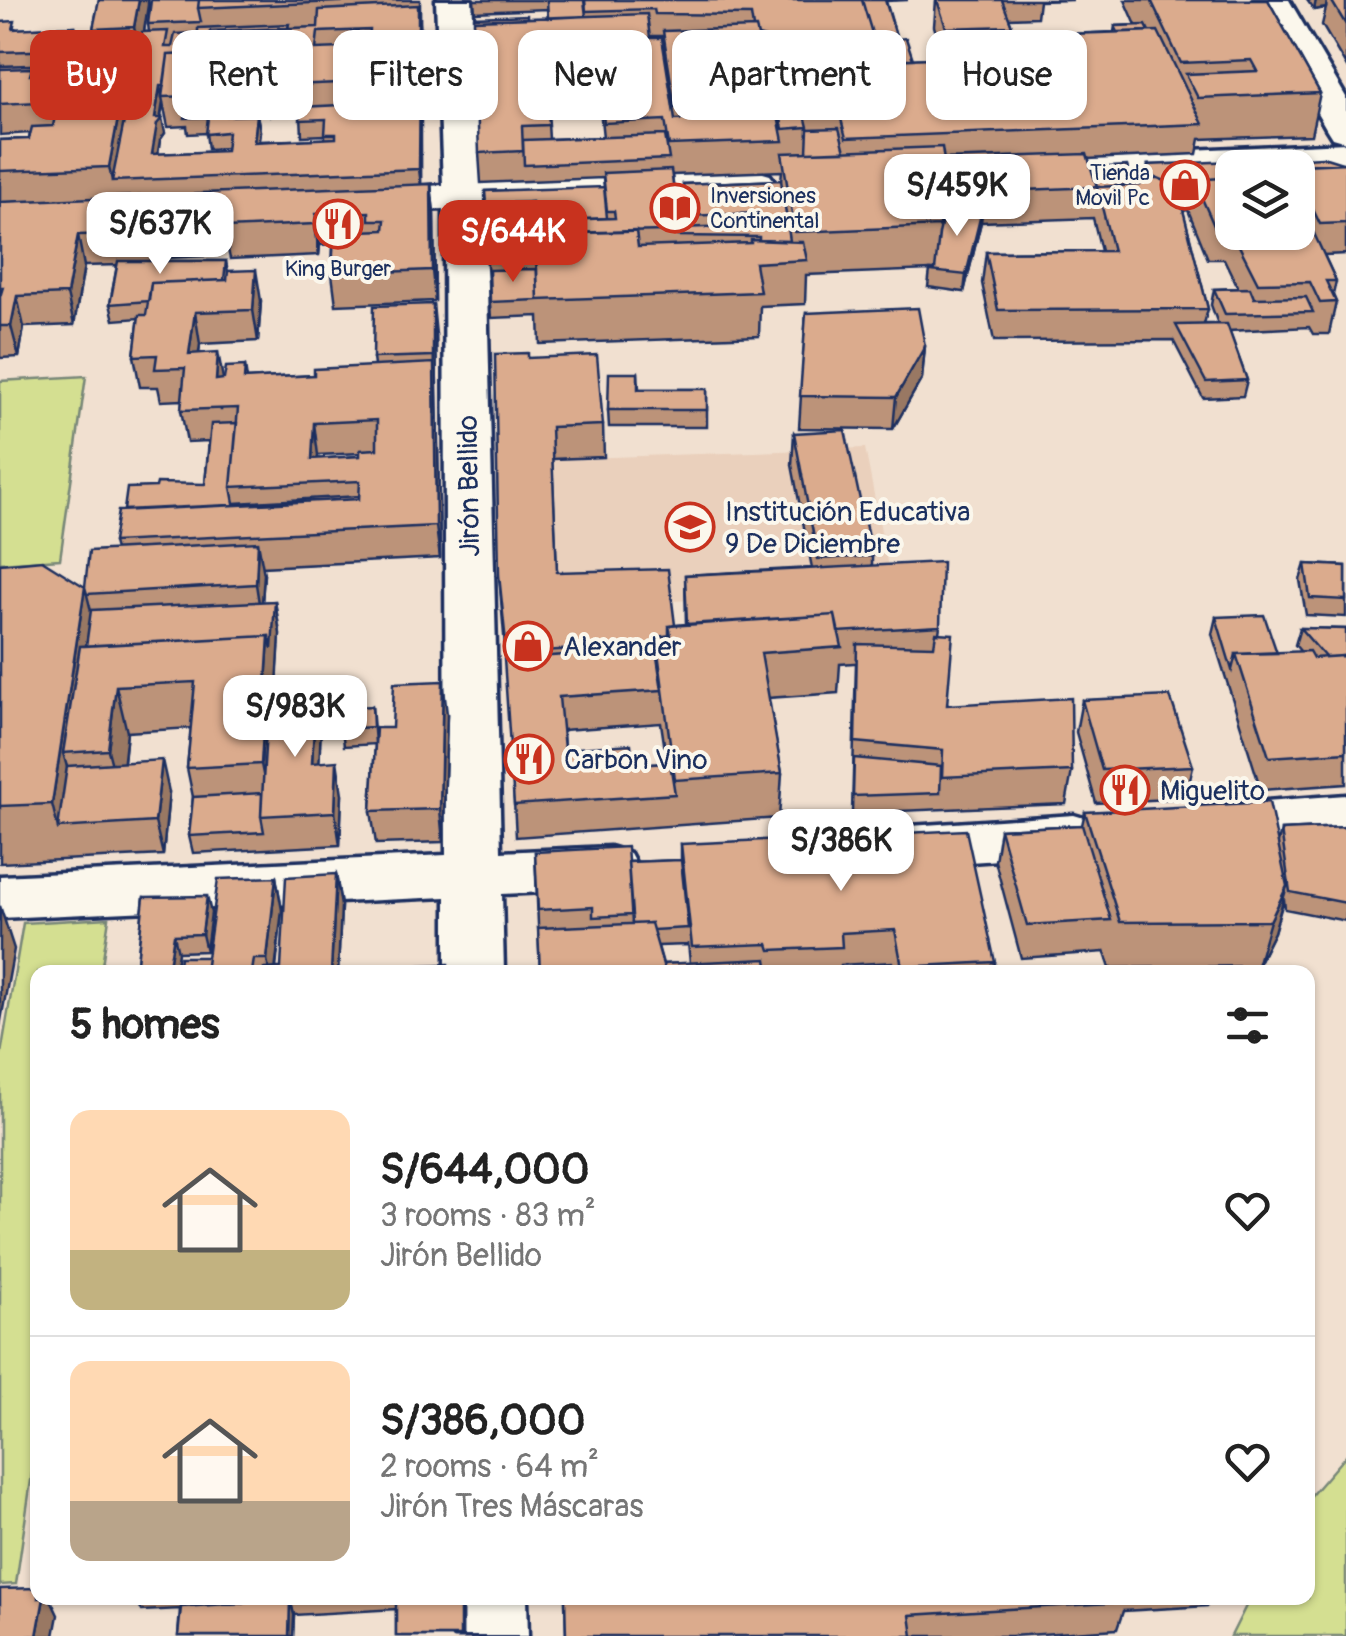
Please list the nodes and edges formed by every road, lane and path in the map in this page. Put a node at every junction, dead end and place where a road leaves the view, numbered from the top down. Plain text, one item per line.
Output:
1 (454, 0) edge
2 (1270, 0) edge
3 (1346, 130) edge
4 (1346, 155) edge
5 (982, 172) edge
6 (785, 182) edge
7 (464, 197) junction
8 (0, 215) edge
9 (1346, 816) edge
10 (850, 850) edge
11 (651, 865) edge
12 (472, 876) junction
13 (0, 897) edge
14 (474, 965) edge
15 (490, 1605) edge
16 (491, 1636) edge

1 - 7 street, Jirón Bellido
2 - 3 street
4 - 5 street
6 - 7 street
7 - 8 street
7 - 12 street, Jirón Bellido
9 - 10 street
11 - 12 street
12 - 13 street
12 - 14 street, Jirón Bellido
15 - 16 street

